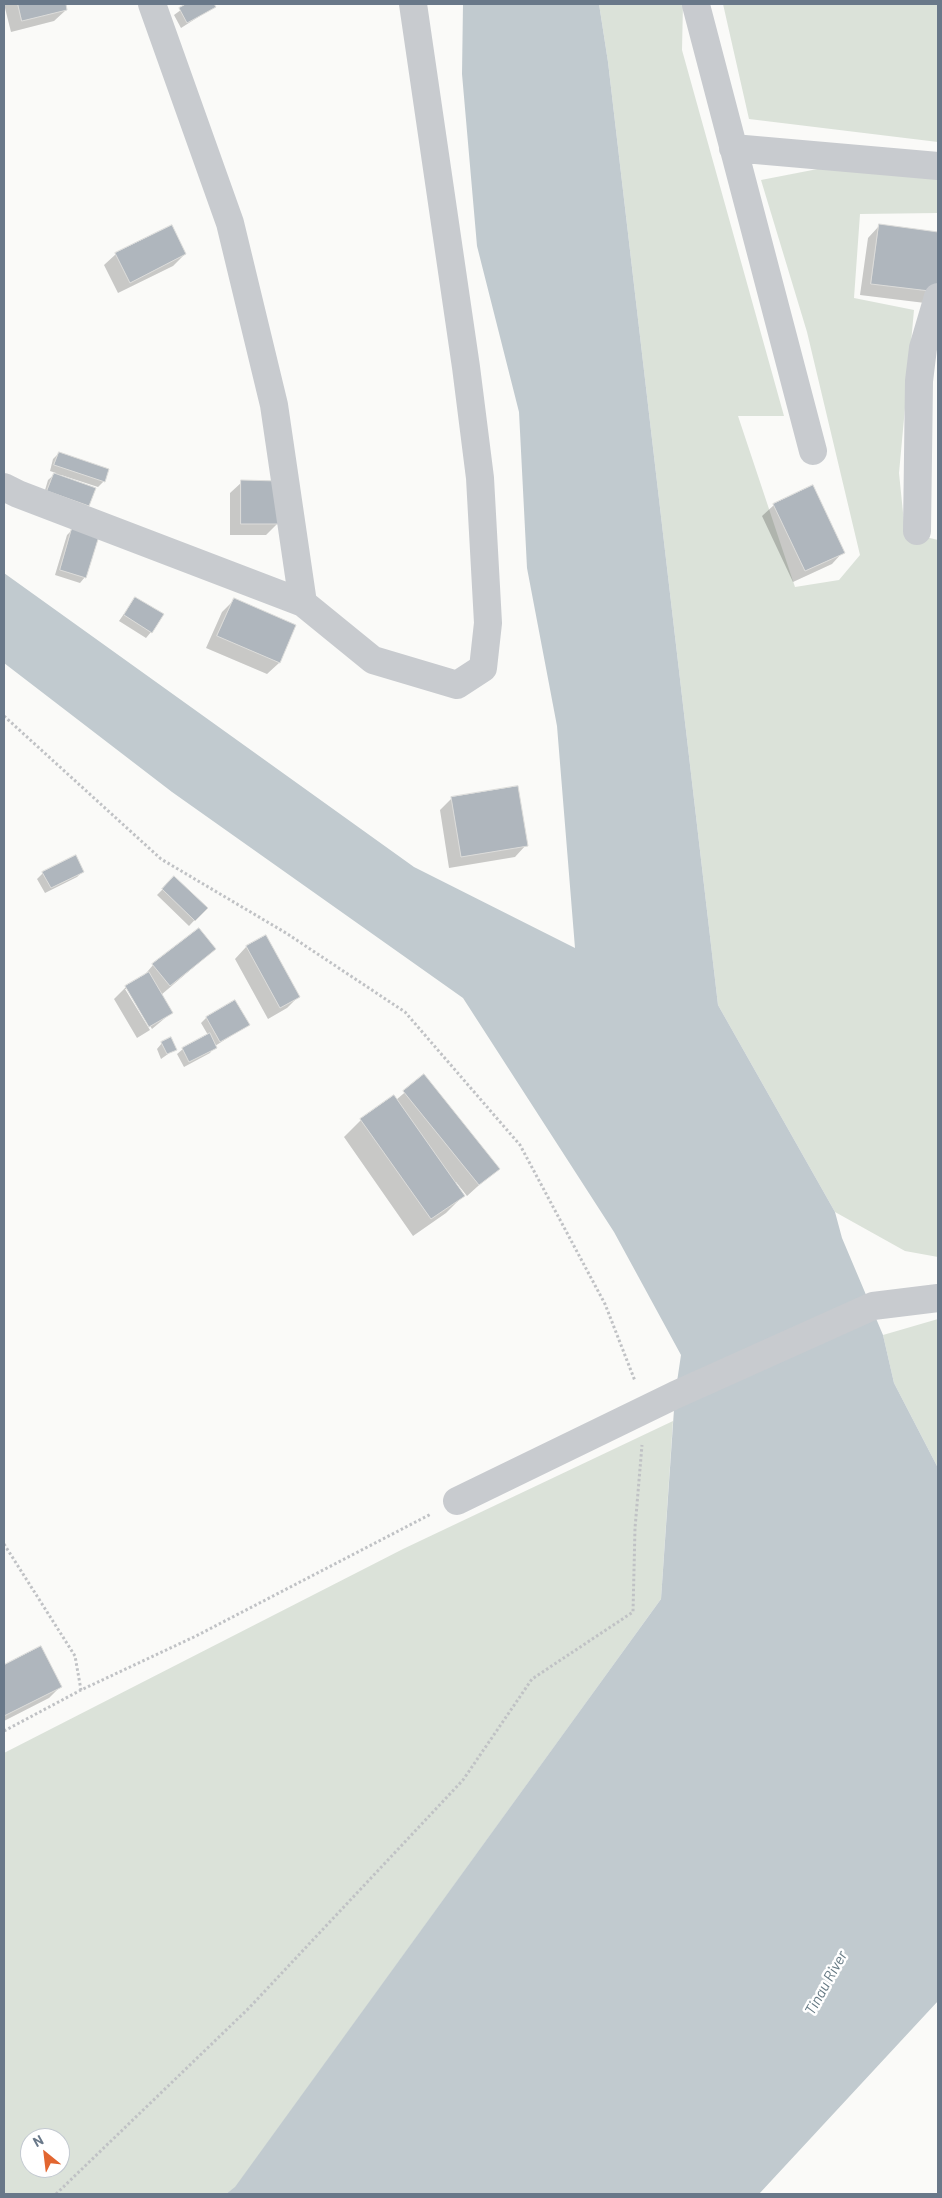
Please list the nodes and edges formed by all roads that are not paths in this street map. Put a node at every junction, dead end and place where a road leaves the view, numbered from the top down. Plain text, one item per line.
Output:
1 (152, 4) edge
2 (413, 4) edge
3 (696, 5) dead end
4 (733, 148) junction
5 (938, 166) edge
6 (938, 297) edge
7 (813, 451) dead end
8 (4, 486) edge
9 (917, 531) dead end
10 (303, 603) junction
11 (938, 1298) edge
12 (457, 1501) road end

1 - 10 street
2 - 10 street
3 - 4 street
4 - 5 street
4 - 7 street
6 - 9 street
8 - 10 street
11 - 12 street

